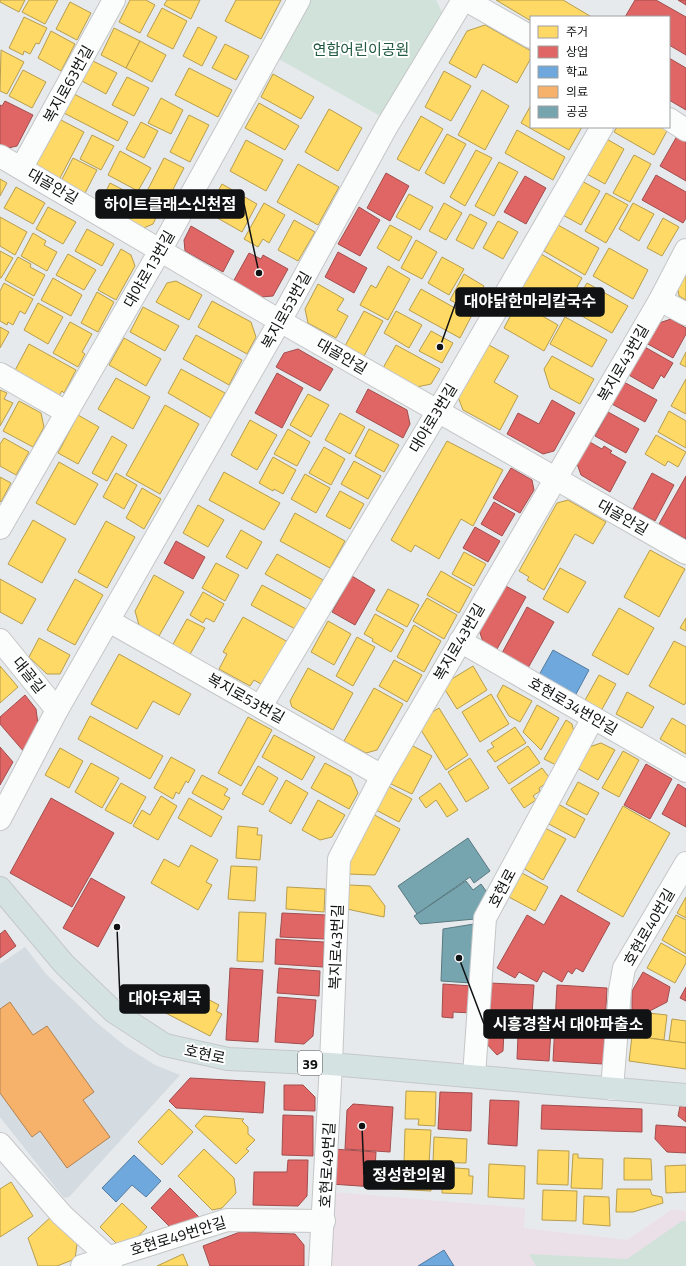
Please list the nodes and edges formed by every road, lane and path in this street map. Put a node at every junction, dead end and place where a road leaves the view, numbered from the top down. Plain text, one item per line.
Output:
1 (114, 0) edge
2 (299, 0) edge
3 (464, 0) edge
4 (530, 36) edge
5 (670, 120) edge
6 (601, 128) edge
7 (686, 130) edge
8 (0, 156) edge
9 (22, 168) junction
10 (161, 249) junction
11 (686, 250) edge
12 (660, 300) junction
13 (686, 314) edge
14 (280, 321) junction
15 (0, 374) edge
16 (438, 411) junction
17 (66, 412) junction
18 (556, 478) junction
19 (0, 528) edge
20 (686, 553) edge
21 (109, 621) junction
22 (0, 640) edge
23 (460, 641) junction
24 (261, 706) junction
25 (57, 710) junction
26 (593, 718) junction
27 (686, 771) edge
28 (382, 776) junction
29 (0, 819) edge
30 (686, 863) edge
31 (0, 888) edge
32 (331, 1064) junction
33 (474, 1076) junction
34 (612, 1089) junction
35 (686, 1095) edge
36 (0, 1144) edge
37 (324, 1221) junction
38 (110, 1262) edge
39 (82, 1266) edge
40 (320, 1266) edge

1 - 9 street, 복지로63번길
2 - 10 street, 대야로13번길
3 - 4 street
3 - 14 street, 복지로53번길
5 - 7 street
6 - 16 street, 대야로3번길
8 - 9 street, 대골안길
9 - 10 street, 대골안길
10 - 14 street, 대골안길
10 - 17 street, 대야로13번길
11 - 12 street, 복지로43번길
12 - 13 street
12 - 18 street, 복지로43번길
14 - 16 street, 대골안길
14 - 21 street, 복지로53번길
15 - 17 street
16 - 18 street, 대골안길
16 - 24 street, 대야로3번길
17 - 19 street, 대야로13번길
18 - 20 street, 대골안길
18 - 23 street, 복지로43번길
21 - 24 street, 복지로53번길
21 - 25 street, 복지로53번길
22 - 25 street, 대골길
23 - 26 street, 호현로34번안길
23 - 28 street, 복지로43번길
24 - 28 street, 복지로53번길
25 - 29 street, 복지로53번길
26 - 27 street, 호현로34번안길
26 - 33 street, 호현로
28 - 32 street, 복지로43번길
30 - 34 street, 호현로40번길
31 - 32 main road, 호현로 / 39
32 - 33 main road, 호현로 / 39
32 - 37 street, 호현로49번길
33 - 34 main road, 호현로 / 39
34 - 35 main road, 호현로 / 39
36 - 38 street
37 - 38 street, 호현로49번안길
37 - 40 street, 호현로49번길
38 - 39 street, 호현로49번안길

